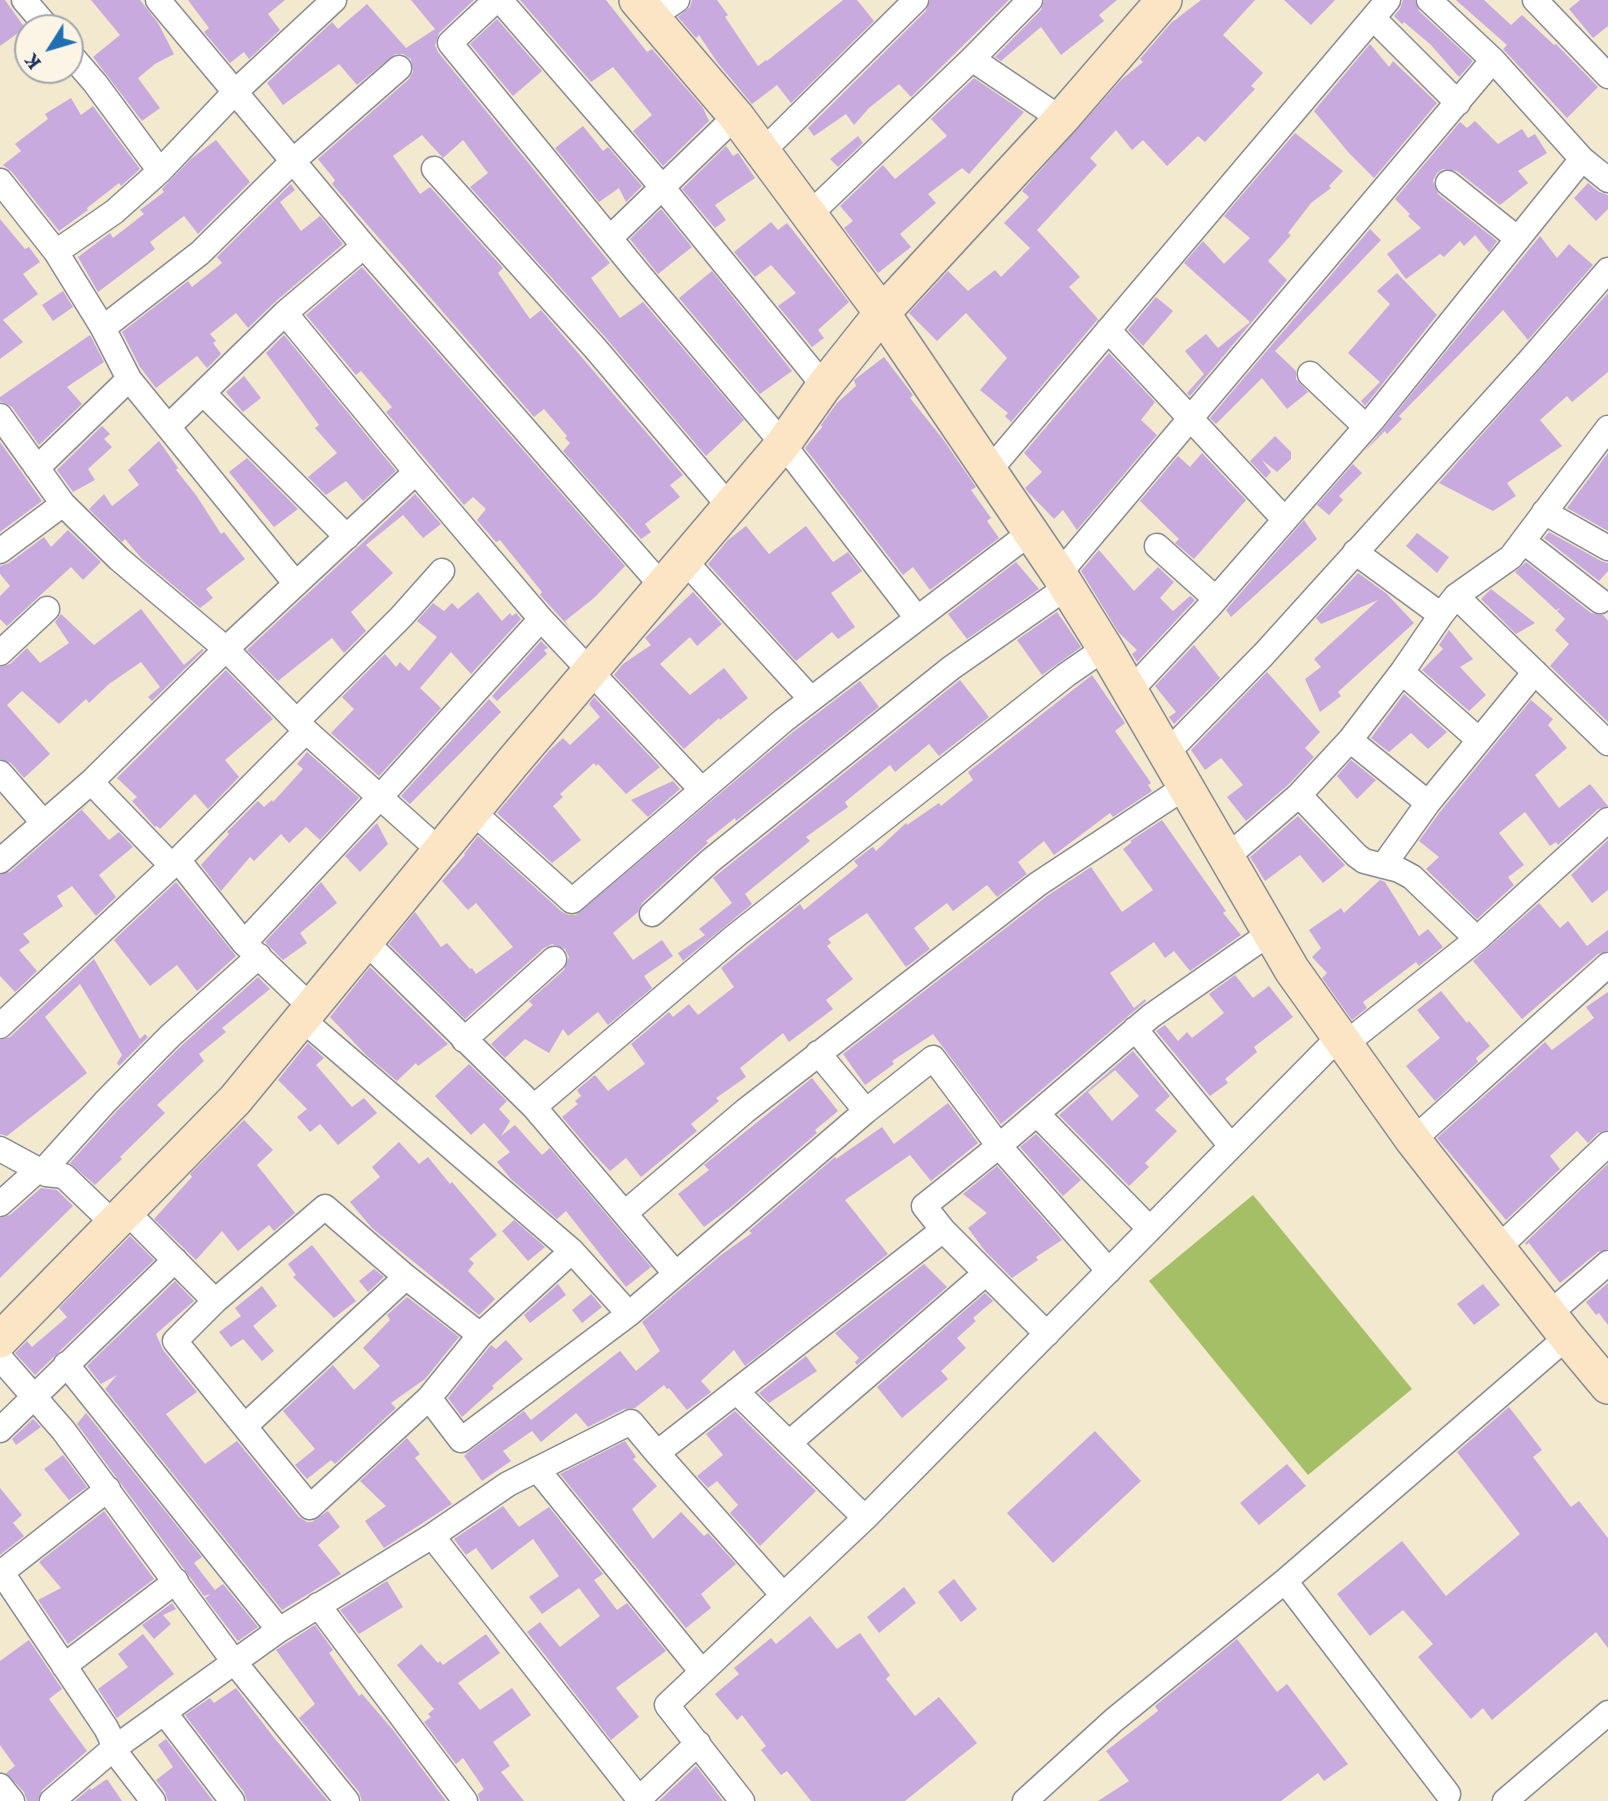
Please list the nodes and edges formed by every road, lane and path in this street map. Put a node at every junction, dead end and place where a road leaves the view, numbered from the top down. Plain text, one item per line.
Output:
1 (24, 0) edge
2 (158, 0) edge
3 (334, 0) edge
4 (498, 0) edge
5 (916, 0) edge
6 (1030, 0) edge
7 (1164, 0) edge
8 (1429, 0) edge
9 (1535, 0) edge
10 (655, 6) edge
11 (1381, 9) edge
12 (36, 14) edge
13 (972, 59) junction
14 (1493, 60) junction
15 (400, 68) dead end
16 (84, 70) edge
17 (1608, 76) edge
18 (235, 92) junction
19 (1458, 103) junction
20 (736, 116) junction
21 (1061, 119) junction
22 (762, 152) junction
23 (1583, 159) junction
24 (293, 161) junction
25 (434, 169) dead end
26 (160, 171) junction
27 (1608, 180) edge
28 (0, 181) edge
29 (1448, 183) dead end
30 (662, 187) junction
31 (809, 215) junction
32 (610, 238) junction
33 (1518, 239) junction
34 (364, 246) junction
35 (56, 252) junction
36 (1608, 270) edge
37 (285, 313) junction
38 (882, 313) junction
39 (103, 328) junction
40 (1108, 330) junction
41 (1310, 374) dead end
42 (129, 379) junction
43 (824, 386) junction
44 (203, 393) junction
45 (0, 416) edge
46 (1189, 421) junction
47 (168, 427) junction
48 (1366, 427) junction
49 (1608, 428) edge
50 (783, 444) junction
51 (37, 468) junction
52 (989, 471) junction
53 (416, 472) junction
54 (63, 504) junction
55 (729, 506) junction
56 (1544, 512) junction
57 (1284, 520) junction
58 (1031, 532) junction
59 (346, 537) junction
60 (1523, 541) junction
61 (1157, 546) dead end
62 (1608, 548) edge
63 (0, 551) edge
64 (1355, 552) junction
65 (443, 571) dead end
66 (673, 573) junction
67 (1063, 581) junction
68 (296, 584) junction
69 (1216, 599) junction
70 (1600, 601) dead end
71 (1448, 606) junction
72 (47, 609) dead end
73 (917, 618) junction
74 (541, 619) junction
75 (1105, 648) junction
76 (226, 649) junction
77 (0, 653) edge
78 (589, 672) junction
79 (1402, 672) junction
80 (1535, 672) junction
81 (1130, 691) junction
82 (811, 699) junction
83 (302, 726) junction
84 (1350, 740) junction
85 (1479, 740) junction
86 (1608, 743) edge
87 (1166, 754) junction
88 (0, 773) edge
89 (91, 782) junction
90 (1185, 787) junction
91 (702, 790) junction
92 (1299, 795) junction
93 (381, 796) junction
94 (1428, 803) junction
95 (472, 811) junction
96 (1608, 820) edge
97 (43, 822) junction
98 (440, 851) junction
99 (1226, 858) junction
100 (0, 861) edge
101 (175, 863) junction
102 (1383, 866) junction
103 (652, 914) dead end
104 (1270, 933) junction
105 (1477, 939) junction
106 (365, 941) junction
107 (251, 950) junction
108 (554, 959) dead end
109 (1608, 965) edge
110 (306, 1013) junction
111 (0, 1026) edge
112 (1135, 1029) junction
113 (464, 1040) junction
114 (1341, 1041) junction
115 (818, 1053) junction
116 (534, 1107) junction
117 (866, 1111) junction
118 (1037, 1114) junction
119 (1413, 1140) junction
120 (1608, 1144) edge
121 (999, 1146) junction
122 (1231, 1146) junction
123 (0, 1149) edge
124 (40, 1171) junction
125 (0, 1204) edge
126 (625, 1213) junction
127 (120, 1218) junction
128 (1150, 1229) junction
129 (943, 1230) junction
130 (1497, 1249) junction
131 (572, 1251) junction
132 (175, 1260) junction
133 (1608, 1263) edge
134 (1110, 1271) junction
135 (676, 1273) junction
136 (986, 1273) junction
137 (406, 1276) junction
138 (215, 1301) junction
139 (629, 1314) junction
140 (1558, 1325) junction
141 (1048, 1334) junction
142 (480, 1335) junction
143 (0, 1340) edge
144 (0, 1358) edge
145 (66, 1364) junction
146 (1608, 1386) edge
147 (736, 1391) junction
148 (34, 1396) junction
149 (429, 1398) junction
150 (245, 1426) junction
151 (0, 1430) edge
152 (789, 1443) junction
153 (657, 1453) junction
154 (537, 1469) junction
155 (108, 1489) junction
156 (865, 1518) junction
157 (432, 1535) junction
158 (1, 1571) edge
159 (176, 1581) junction
160 (1285, 1581) junction
161 (783, 1595) junction
162 (318, 1605) junction
163 (279, 1630) junction
164 (234, 1663) junction
165 (64, 1666) junction
166 (702, 1672) junction
167 (164, 1712) junction
168 (1608, 1713) edge
169 (698, 1743) junction
170 (113, 1749) junction
171 (0, 1786) edge
172 (1448, 1799) edge
173 (638, 1800) edge
174 (12, 1801) edge
175 (52, 1801) edge
176 (153, 1801) edge
177 (232, 1801) edge
178 (347, 1801) edge
179 (465, 1801) edge
180 (742, 1801) edge
181 (1025, 1801) edge
182 (1505, 1801) edge

1 - 12 street
2 - 18 street
3 - 18 street
4 - 30 street
4 - 32 street
5 - 22 street
6 - 13 street
7 - 21 main road
8 - 14 street
9 - 17 street
10 - 20 main road
11 - 19 street
11 - 40 street
13 - 21 street
13 - 31 street
14 - 19 street
14 - 23 street
15 - 24 street
16 - 26 street
18 - 24 street
18 - 26 street
19 - 46 street
20 - 22 main road
20 - 30 street
21 - 38 main road
22 - 31 main road
23 - 27 street
23 - 33 street
24 - 34 street
24 - 39 street
25 - 55 street
26 - 35 street
28 - 35 street
29 - 33 street
30 - 32 street
30 - 43 street
31 - 38 main road
32 - 50 street
33 - 48 street
34 - 37 street
34 - 66 street
35 - 39 street
36 - 64 street
37 - 44 street
37 - 53 street
38 - 43 main road
38 - 52 main road
39 - 42 street
40 - 46 street
40 - 52 street
41 - 48 street
42 - 47 street
42 - 51 street
43 - 50 main road
44 - 47 street
44 - 59 street
45 - 51 street
46 - 57 street
46 - 67 street
47 - 68 street
48 - 57 street
49 - 56 street
50 - 55 main road
50 - 73 street
51 - 54 street
52 - 58 main road
53 - 59 street
53 - 74 street
54 - 63 street
54 - 76 street
55 - 66 main road
56 - 60 street
56 - 62 street
57 - 69 street
58 - 67 main road
58 - 73 street
59 - 68 street
60 - 70 street
60 - 71 street
61 - 69 street
64 - 71 street
64 - 87 street
65 - 83 street
66 - 78 main road
66 - 82 street
67 - 75 main road
67 - 103 street
68 - 76 street
69 - 81 street
71 - 79 street
71 - 80 street
72 - 77 street
73 - 82 street
74 - 78 street
74 - 93 street
75 - 81 main road
75 - 116 street
76 - 83 street
76 - 89 street
78 - 91 street
78 - 95 main road
79 - 84 street
79 - 85 street
80 - 85 street
80 - 86 street
81 - 87 main road
82 - 91 street
83 - 93 street
83 - 101 street
84 - 92 street
84 - 94 street
85 - 94 street
87 - 90 main road
88 - 97 street
89 - 97 street
89 - 101 street
90 - 99 main road
90 - 115 street
91 - 95 street
92 - 99 street
92 - 102 street
93 - 98 street
93 - 107 street
94 - 102 street
95 - 98 main road
96 - 105 street
97 - 100 street
98 - 106 main road
99 - 104 main road
101 - 107 street
101 - 111 street
102 - 105 street
104 - 112 street
104 - 114 main road
105 - 114 street
106 - 110 main road
106 - 113 street
107 - 110 street
107 - 124 street
108 - 113 street
109 - 119 street
110 - 127 main road
110 - 131 street
112 - 118 street
112 - 122 street
113 - 116 street
114 - 119 main road
114 - 122 street
115 - 117 street
115 - 126 street
116 - 126 street
117 - 121 street
117 - 135 street
118 - 121 street
118 - 128 street
119 - 130 main road
120 - 130 street
121 - 129 street
121 - 134 street
122 - 128 street
123 - 124 street
124 - 125 street
124 - 127 street
126 - 135 street
127 - 132 street
127 - 143 main road
128 - 134 street
129 - 136 street
129 - 147 street
130 - 140 main road
131 - 139 street
131 - 142 street
132 - 138 street
132 - 145 street
133 - 140 street
134 - 141 street
135 - 139 street
136 - 141 street
136 - 152 street
137 - 138 street
137 - 142 street
137 - 150 street
138 - 150 street
139 - 149 street
140 - 146 main road
140 - 160 street
141 - 156 street
142 - 149 street
144 - 148 street
145 - 148 street
145 - 163 street
147 - 152 street
147 - 153 street
148 - 151 street
148 - 155 street
149 - 150 street
152 - 156 street
153 - 154 street
153 - 161 street
154 - 157 street
154 - 166 street
155 - 158 street
155 - 159 street
156 - 161 street
157 - 162 street
157 - 173 street
158 - 165 street
159 - 164 street
159 - 165 street
160 - 172 street
160 - 181 street
161 - 166 street
162 - 163 street
162 - 179 street
163 - 164 street
164 - 167 street
164 - 178 street
165 - 170 street
166 - 169 street
167 - 170 street
167 - 177 street
168 - 182 street
169 - 173 street
169 - 180 street
170 - 175 street
170 - 176 street
171 - 174 street

